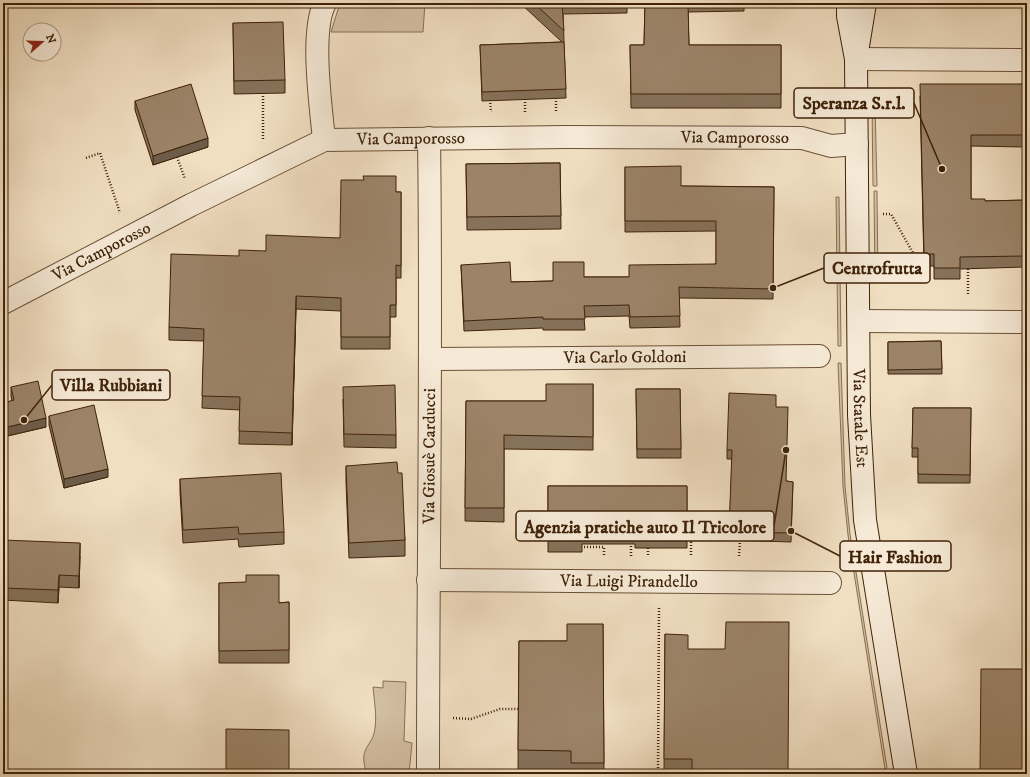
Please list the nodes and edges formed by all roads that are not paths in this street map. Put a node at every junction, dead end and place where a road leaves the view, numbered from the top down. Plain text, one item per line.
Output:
1 (325, 3) edge
2 (848, 3) edge
3 (865, 3) edge
4 (856, 59) junction
5 (1027, 60) edge
6 (429, 138) junction
7 (324, 140) junction
8 (857, 144) junction
9 (3, 304) edge
10 (859, 320) junction
11 (1027, 322) edge
12 (819, 356) dead end
13 (431, 359) junction
14 (428, 580) junction
15 (830, 583) dead end
16 (428, 774) edge
17 (906, 774) edge

1 - 7 street
2 - 4 street, Via Statale Est
3 - 4 street, Via Statale Est
4 - 5 street
4 - 8 street, Via Statale Est
6 - 7 street, Via Camporosso
6 - 8 street, Via Camporosso
6 - 13 street, Via Giosuè Carducci
7 - 9 street, Via Camporosso
8 - 10 street, Via Statale Est
10 - 11 street
10 - 17 street, Via Statale Est
12 - 13 street, Via Carlo Goldoni
13 - 14 street, Via Giosuè Carducci
14 - 15 street, Via Luigi Pirandello
14 - 16 street, Via Giosuè Carducci

